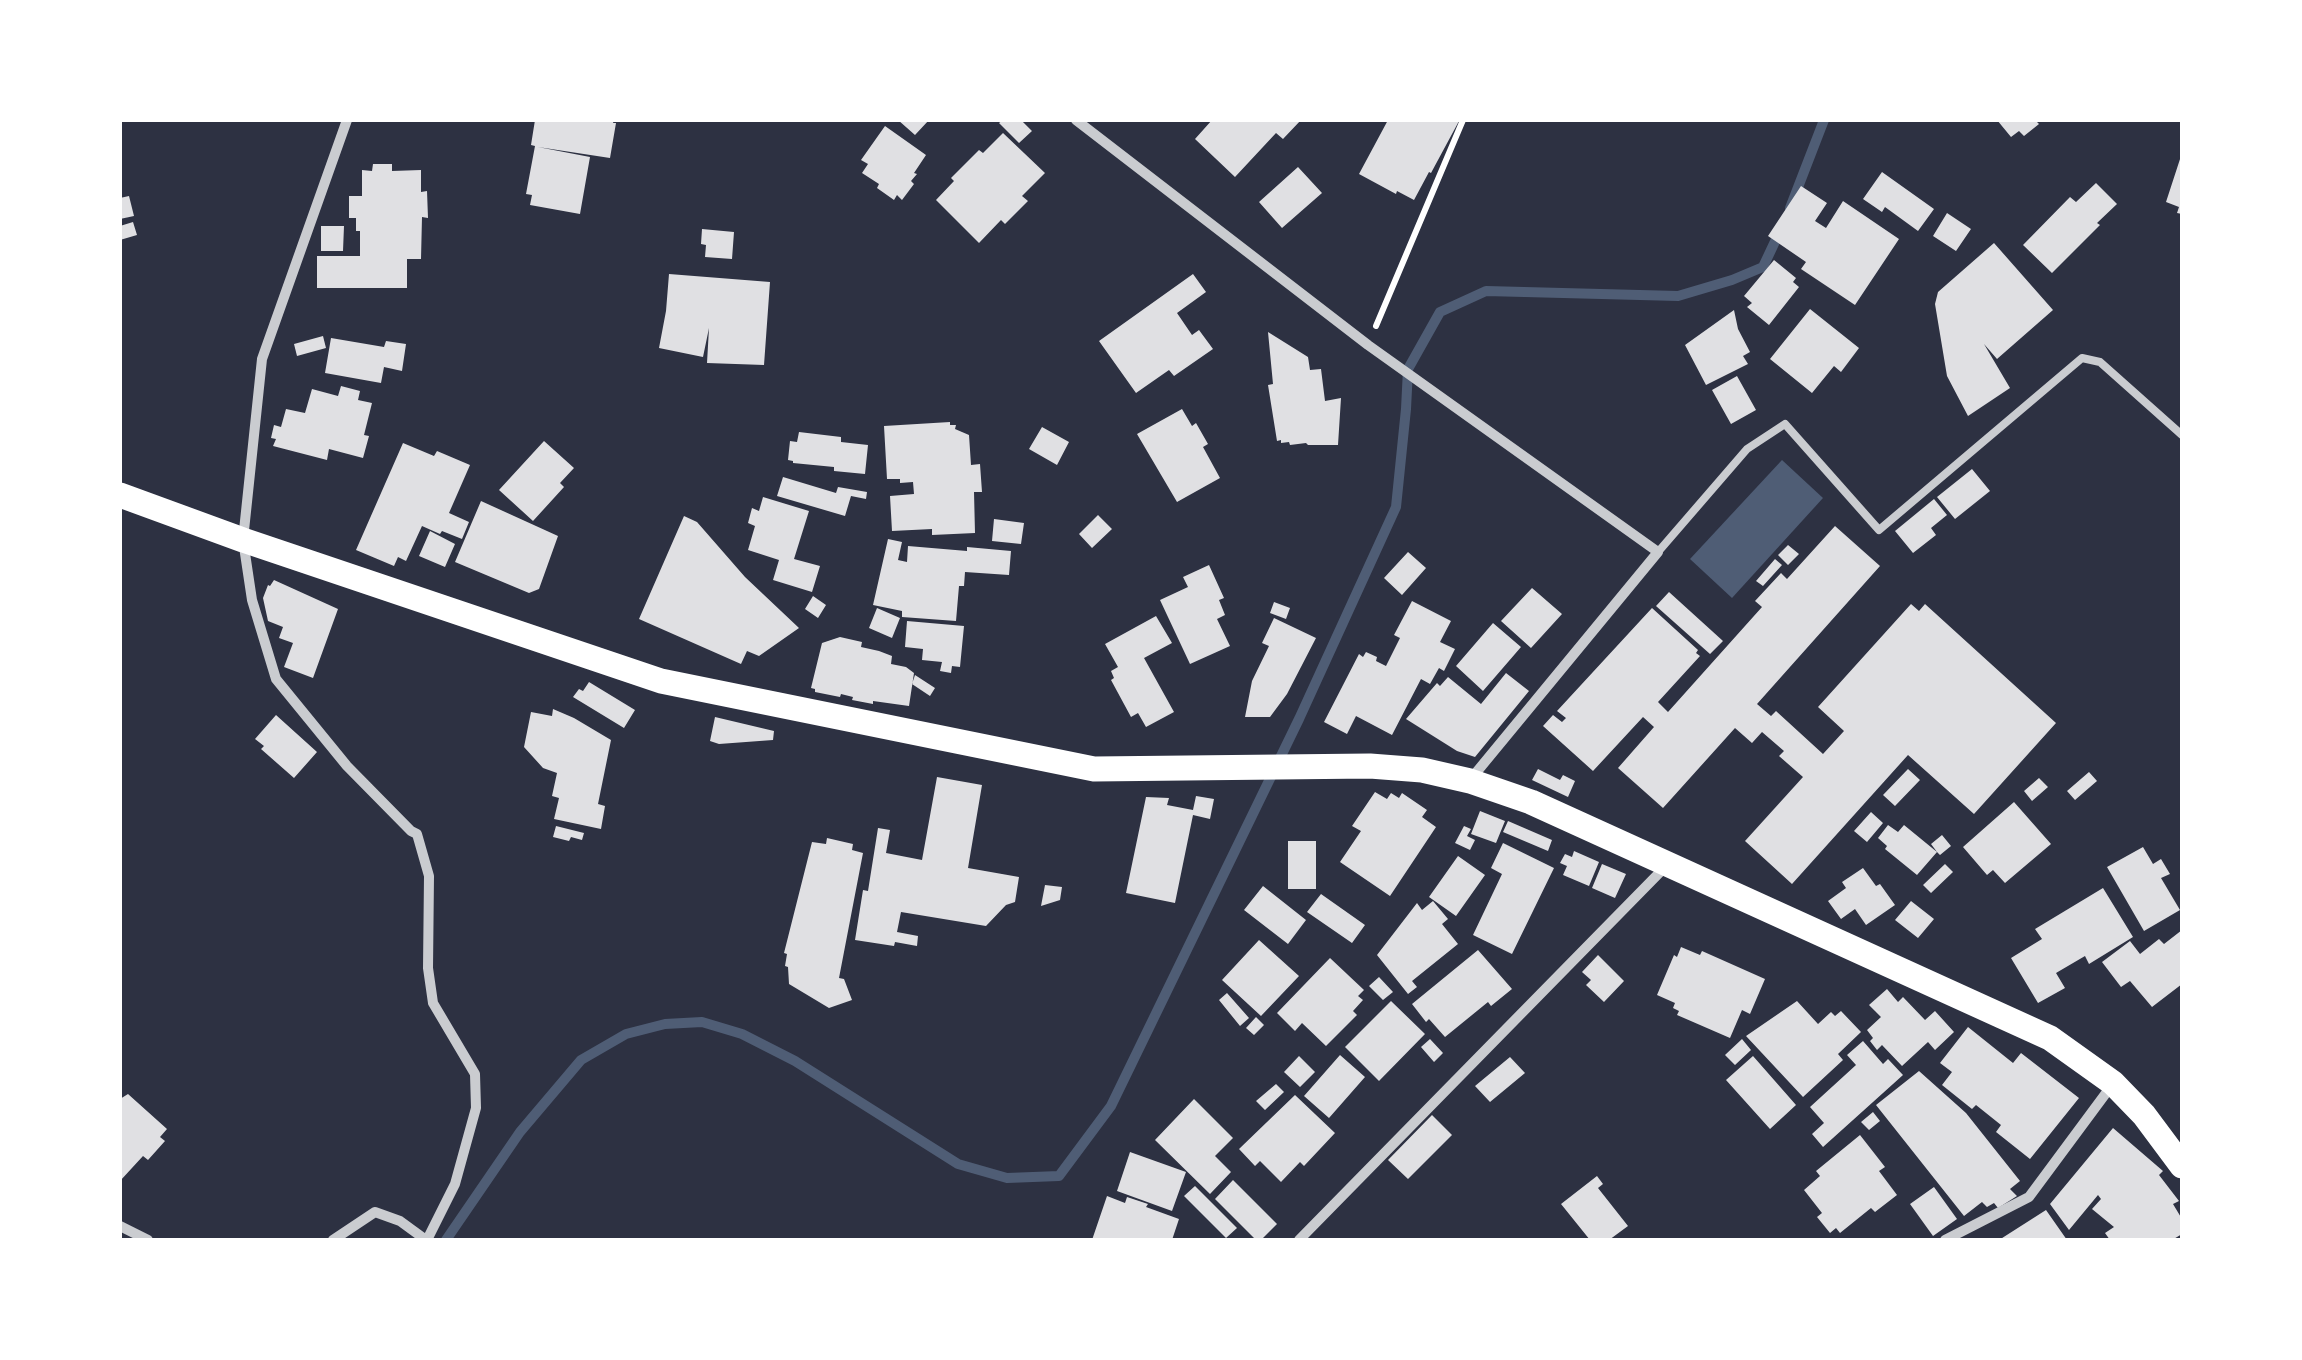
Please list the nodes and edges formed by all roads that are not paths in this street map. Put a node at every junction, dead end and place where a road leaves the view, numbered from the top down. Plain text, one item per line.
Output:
1 (347, 120) edge
2 (1076, 120) edge
3 (2182, 436) edge
4 (120, 496) edge
5 (243, 540) junction
6 (1658, 552) junction
7 (1470, 781) junction
8 (1669, 864) junction
9 (2113, 1083) junction
10 (2182, 1166) edge
11 (120, 1226) edge
12 (148, 1240) edge
13 (333, 1240) edge
14 (427, 1240) edge
15 (1300, 1240) edge
16 (1945, 1240) edge

1 - 5 street
2 - 6 street
3 - 6 lane
4 - 5 main road
5 - 7 main road
5 - 14 street
6 - 7 street
7 - 8 main road
8 - 9 main road
8 - 15 street
9 - 10 main road
9 - 16 street
11 - 12 street
13 - 14 street

